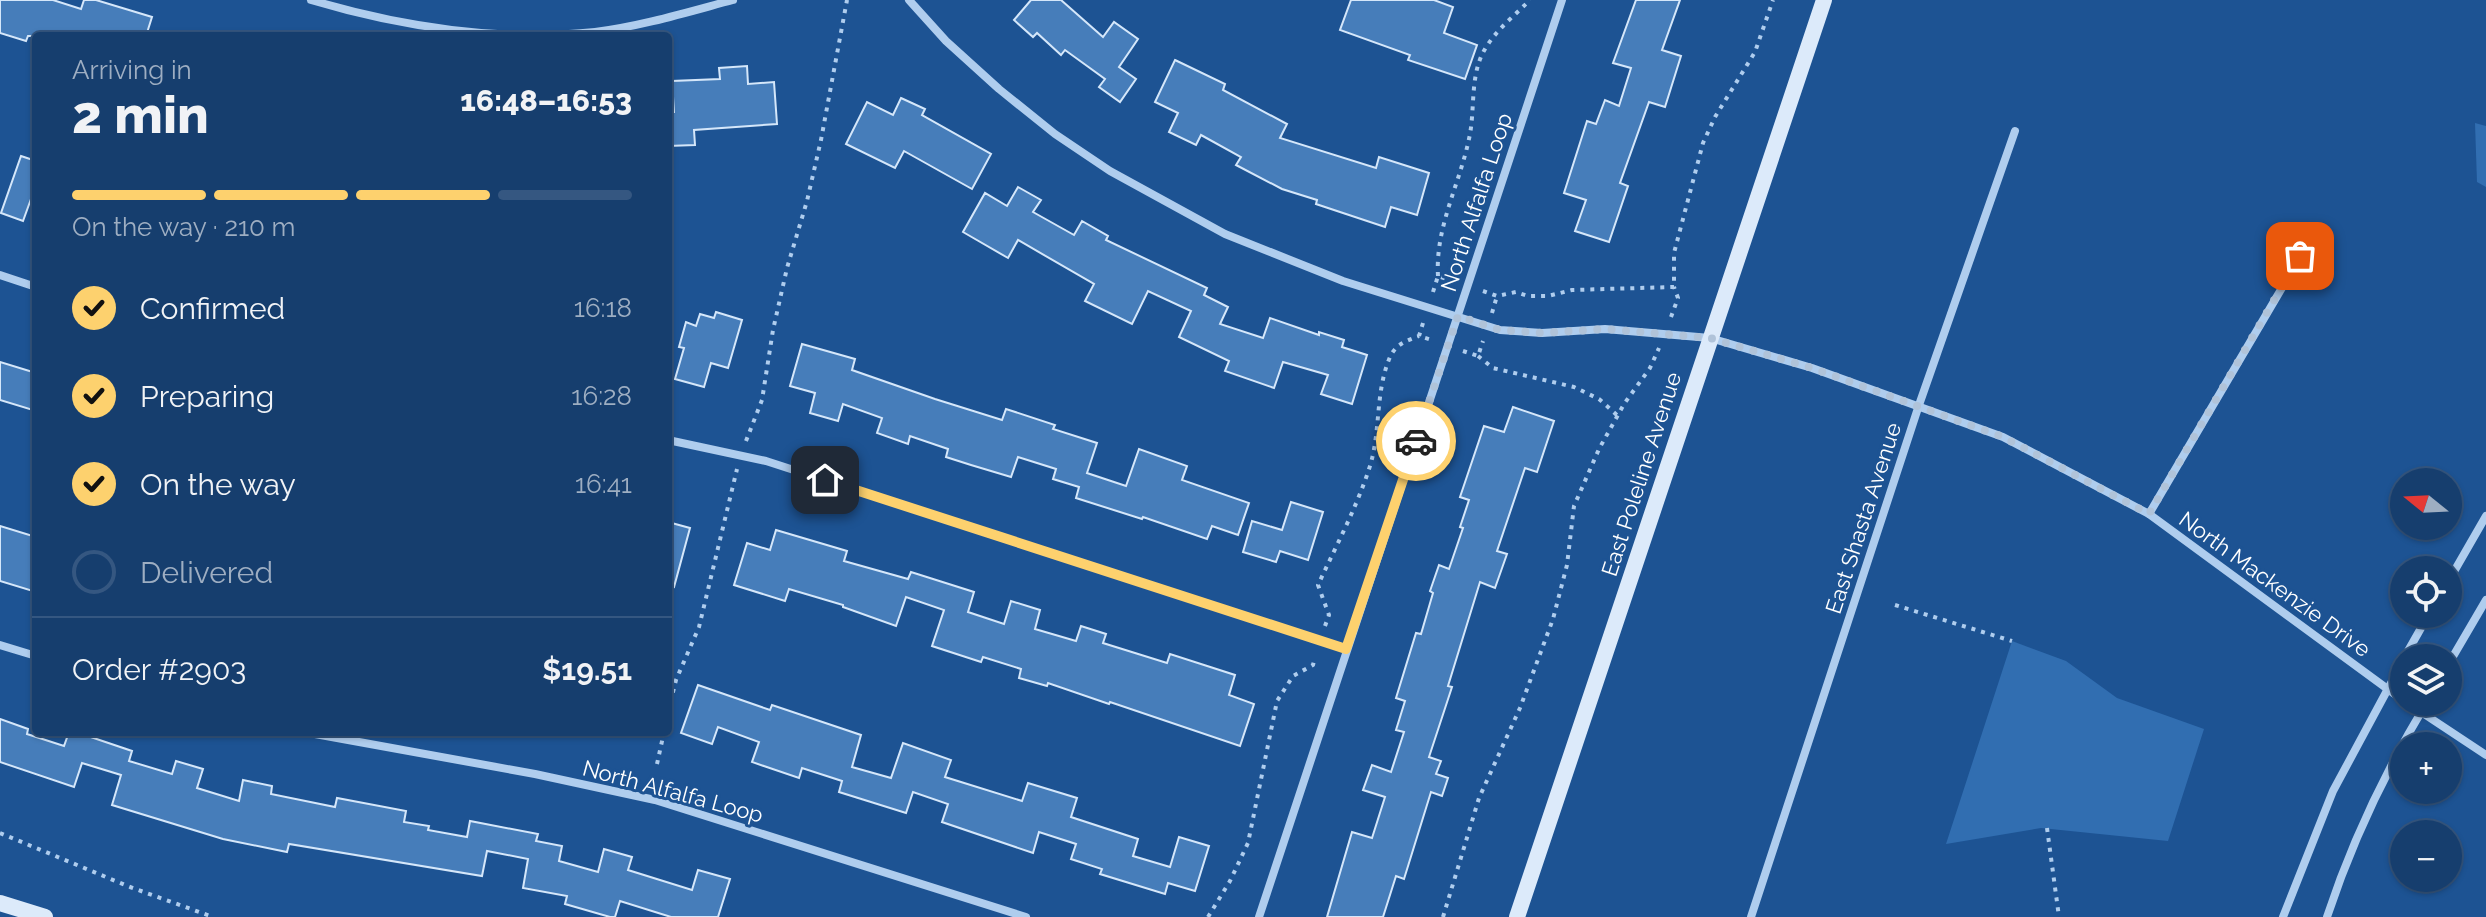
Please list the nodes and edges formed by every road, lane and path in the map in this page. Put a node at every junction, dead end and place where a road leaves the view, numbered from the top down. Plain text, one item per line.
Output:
1 (311, 0) edge
2 (733, 0) edge
3 (847, 0) edge
4 (909, 0) edge
5 (1530, 0) edge
6 (1562, 0) edge
7 (1773, 0) edge
8 (1824, 0) edge
9 (503, 32) edge
10 (595, 32) edge
11 (2015, 131) dead end
12 (2316, 230) dead end
13 (0, 275) edge
14 (1438, 276) dead end
15 (32, 286) edge
16 (1497, 296) dead end
17 (1458, 316) junction
18 (1419, 336) dead end
19 (1710, 338) junction
20 (1478, 356) dead end
21 (1650, 368) dead end
22 (1919, 405) junction
23 (1618, 416) junction
24 (751, 425) dead end
25 (672, 441) edge
26 (730, 492) dead end
27 (2149, 514) junction
28 (2486, 516) edge
29 (2462, 558) edge
30 (2486, 600) edge
31 (1895, 605) dead end
32 (1329, 615) dead end
33 (2012, 641) dead end
34 (2460, 644) edge
35 (0, 645) edge
36 (1346, 649) junction
37 (32, 655) edge
38 (1313, 665) dead end
39 (2390, 685) edge
40 (2388, 689) junction
41 (672, 696) edge
42 (2418, 716) edge
43 (2425, 716) edge
44 (326, 736) edge
45 (663, 736) edge
46 (2486, 755) edge
47 (657, 764) dead end
48 (2047, 828) dead end
49 (0, 833) edge
50 (0, 903) edge
51 (45, 917) edge
52 (213, 917) edge
53 (1026, 917) edge
54 (1208, 917) edge
55 (1259, 917) edge
56 (1443, 917) edge
57 (1517, 917) edge
58 (1751, 917) edge
59 (2059, 917) edge
60 (2283, 917) edge
61 (2327, 917) edge

1 - 9 street
2 - 10 street
3 - 24 path
4 - 17 street, North Mackenzie Drive
5 - 14 path
6 - 17 street, North Alfalfa Loop
7 - 16 path
8 - 19 main road, East Poleline Avenue
11 - 22 street, East Shasta Avenue
12 - 27 street
13 - 15 street
17 - 19 street, North Mackenzie Drive
17 - 36 street, North Alfalfa Loop
18 - 32 path
19 - 22 street, North Mackenzie Drive
19 - 57 main road, East Poleline Avenue
20 - 23 path
21 - 23 path
22 - 27 street, North Mackenzie Drive
22 - 58 street, East Shasta Avenue
23 - 56 path
25 - 36 street
26 - 41 path
27 - 40 street, North Mackenzie Drive
28 - 29 street
30 - 34 street
31 - 33 path
35 - 37 street
36 - 55 street, North Alfalfa Loop
38 - 54 path
39 - 40 street
40 - 60 street
42 - 61 street
43 - 46 street, North Mackenzie Drive
44 - 53 street, North Alfalfa Loop
45 - 47 path
48 - 59 path
49 - 52 path
50 - 51 main road

